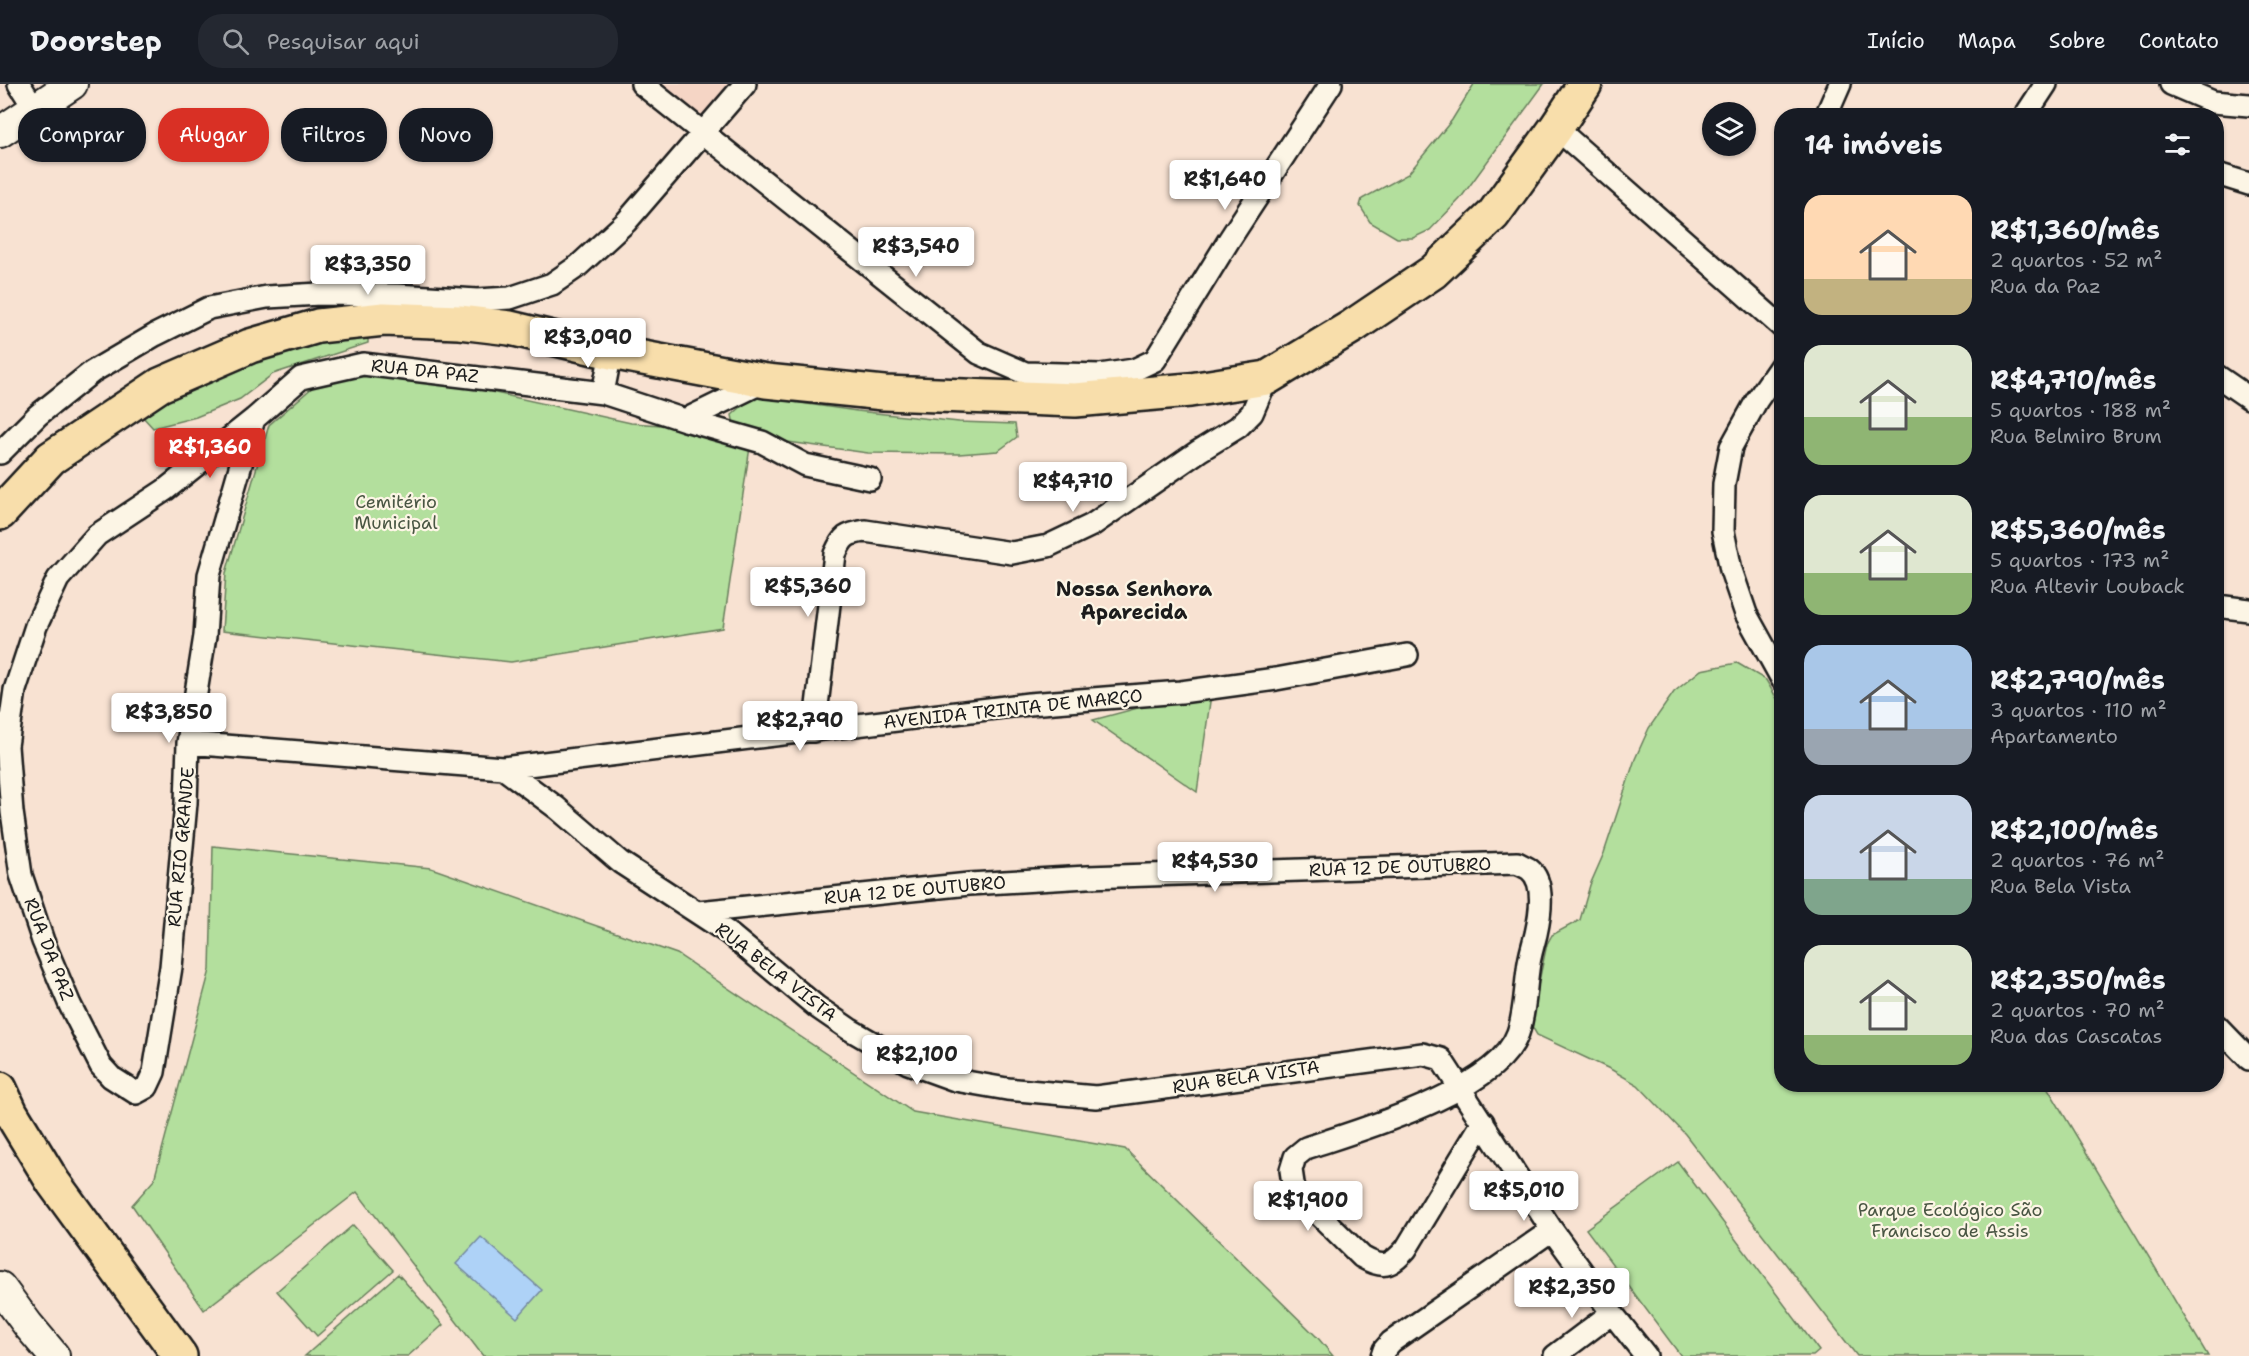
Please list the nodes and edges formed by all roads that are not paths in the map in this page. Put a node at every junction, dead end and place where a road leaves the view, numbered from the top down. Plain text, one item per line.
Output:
1 (19, 84) edge
2 (72, 84) edge
3 (642, 84) edge
4 (745, 84) edge
5 (1331, 84) edge
6 (1585, 84) edge
7 (1840, 84) edge
8 (2046, 84) edge
9 (2171, 84) edge
10 (2249, 105) edge
11 (34, 108) edge
12 (36, 108) edge
13 (1830, 108) edge
14 (2030, 108) edge
15 (2209, 108) edge
16 (2220, 108) edge
17 (18, 120) edge
18 (1557, 128) junction
19 (0, 132) edge
20 (702, 134) junction
21 (2224, 176) edge
22 (2249, 184) edge
23 (390, 307) junction
24 (1774, 320) edge
25 (611, 352) junction
26 (1774, 375) edge
27 (1267, 378) junction
28 (766, 381) junction
29 (2224, 381) edge
30 (603, 393) junction
31 (2249, 398) edge
32 (254, 419) junction
33 (685, 420) junction
34 (0, 453) edge
35 (870, 478) dead end
36 (0, 513) edge
37 (2224, 607) edge
38 (2249, 610) edge
39 (1407, 655) dead end
40 (1774, 665) edge
41 (814, 731) junction
42 (189, 742) junction
43 (503, 768) junction
44 (698, 912) junction
45 (2224, 1033) edge
46 (2249, 1059) edge
47 (0, 1089) edge
48 (1462, 1089) junction
49 (136, 1093) joint
50 (1483, 1122) junction
51 (1552, 1230) junction
52 (0, 1287) edge
53 (1612, 1313) junction
54 (54, 1356) edge
55 (180, 1356) edge
56 (1382, 1356) edge
57 (1555, 1356) edge
58 (1646, 1356) edge

1 - 11 street
2 - 12 street
3 - 20 street
4 - 20 street
5 - 20 street
6 - 18 highway
7 - 13 street
8 - 14 street
9 - 15 street
10 - 16 street
17 - 19 street
18 - 24 street
18 - 27 highway
20 - 23 street
21 - 22 street
23 - 25 highway
23 - 34 street
23 - 36 highway
25 - 28 highway
25 - 30 street
26 - 40 street
27 - 28 highway
27 - 41 street
28 - 33 street
29 - 31 street
30 - 32 street, RUA DA PAZ
30 - 33 street, RUA DA PAZ
32 - 42 street, RUA RIO GRANDE
32 - 49 street, RUA DA PAZ
33 - 35 street, RUA DA PAZ
37 - 38 street
39 - 41 street, AVENIDA TRINTA DE MARÇO
41 - 43 street, AVENIDA TRINTA DE MARÇO
42 - 43 street, AVENIDA TRINTA DE MARÇO
42 - 49 street, RUA RIO GRANDE
43 - 44 street, RUA BELA VISTA
44 - 48 street, RUA BELA VISTA
44 - 48 street, RUA 12 DE OUTUBRO
45 - 46 street
47 - 55 highway
48 - 50 street
48 - 50 street, RUA 12 DE OUTUBRO
50 - 51 street
51 - 53 street
51 - 56 street
52 - 54 street
53 - 57 street
53 - 58 street

